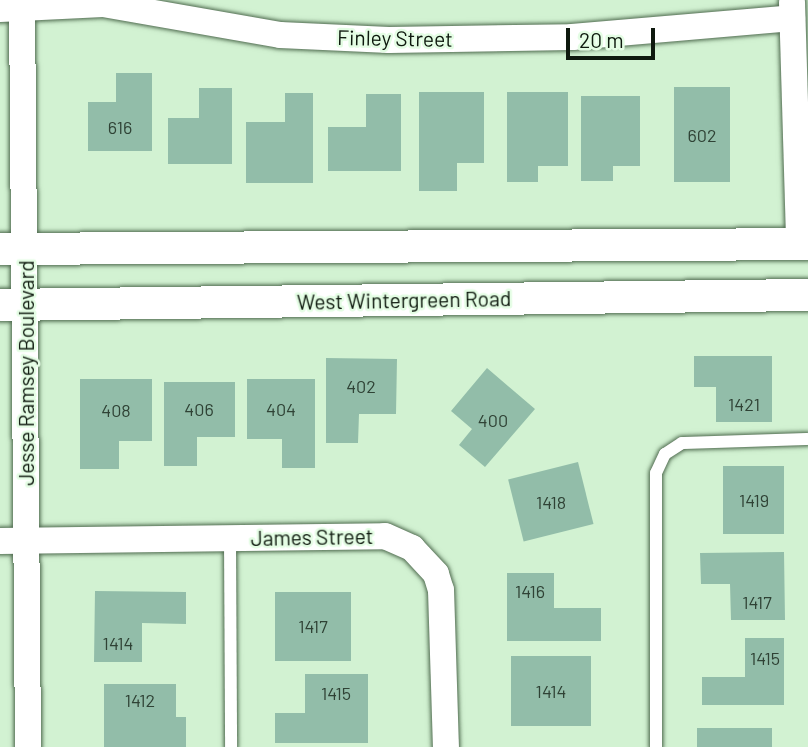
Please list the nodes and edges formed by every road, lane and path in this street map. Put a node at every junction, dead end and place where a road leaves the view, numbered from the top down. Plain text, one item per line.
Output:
1 (15, 6) edge
2 (792, 9) edge
3 (801, 112) edge
4 (803, 244) edge
5 (13, 248) edge
6 (808, 295) edge
7 (13, 305) edge
8 (808, 439) edge
9 (230, 538) junction
10 (0, 541) edge
11 (26, 541) junction
12 (28, 747) edge
13 (232, 747) edge
14 (446, 747) edge
15 (656, 747) edge

1 - 2 street, Finley Street
1 - 5 street, Jesse Ramsey Boulevard
2 - 3 street
3 - 4 street
4 - 5 street
5 - 7 street, Jesse Ramsey Boulevard
6 - 7 street, West Wintergreen Road
7 - 11 street, Jesse Ramsey Boulevard
8 - 15 lane
9 - 11 street, James Street
9 - 13 lane
9 - 14 street, James Street
10 - 11 street, James Street
11 - 12 street, Jesse Ramsey Boulevard

